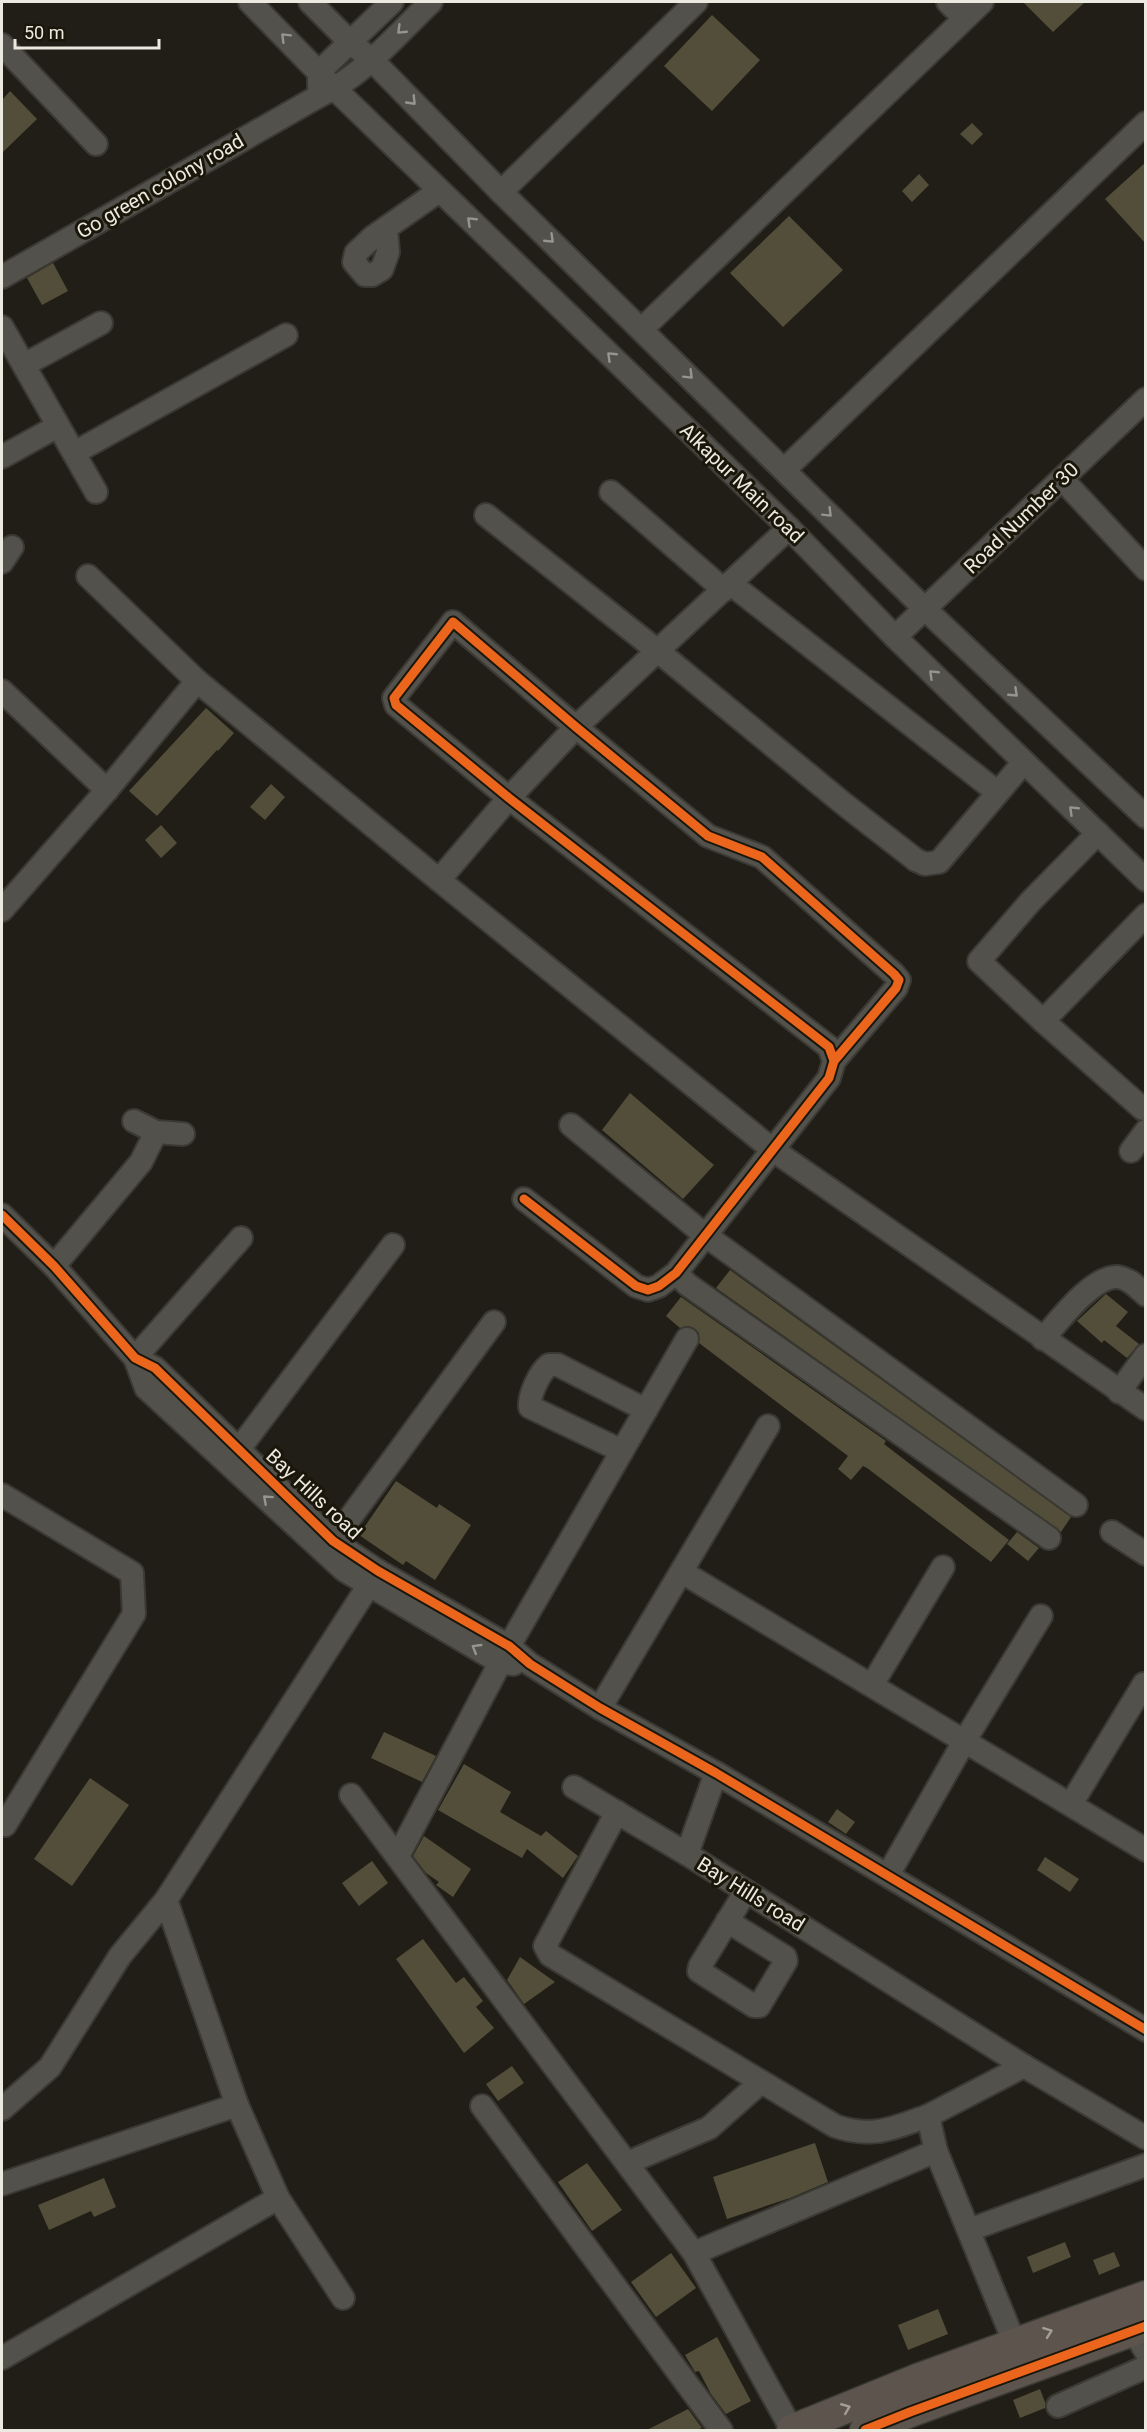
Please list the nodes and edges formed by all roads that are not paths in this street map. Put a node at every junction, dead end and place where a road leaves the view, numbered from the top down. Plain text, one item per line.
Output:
1 (250, 2) edge
2 (310, 2) edge
3 (392, 2) edge
4 (431, 2) edge
5 (696, 2) edge
6 (948, 2) edge
7 (982, 2) edge
8 (964, 18) junction
9 (351, 43) junction
10 (2, 45) edge
11 (371, 59) junction
12 (319, 72) junction
13 (327, 92) junction
14 (1146, 123) edge
15 (96, 144) dead end
16 (439, 190) junction
17 (501, 192) junction
18 (386, 228) dead end
19 (2, 277) edge
20 (101, 323) dead end
21 (2, 327) edge
22 (642, 329) junction
23 (285, 335) dead end
24 (13, 357) edge
25 (1146, 399) edge
26 (58, 426) junction
27 (74, 453) junction
28 (2, 457) edge
29 (784, 470) junction
30 (1062, 479) junction
31 (96, 492) dead end
32 (611, 492) dead end
33 (486, 515) dead end
34 (789, 528) junction
35 (1146, 569) edge
36 (88, 576) dead end
37 (728, 587) junction
38 (926, 609) junction
39 (895, 637) junction
40 (658, 652) junction
41 (197, 681) junction
42 (2, 691) edge
43 (576, 728) junction
44 (1024, 762) junction
45 (107, 790) junction
46 (997, 792) junction
47 (509, 798) junction
48 (1146, 817) edge
49 (1098, 833) junction
50 (439, 880) junction
51 (1146, 880) edge
52 (3, 907) edge
53 (1146, 915) edge
54 (1043, 1021) junction
55 (834, 1061) junction
56 (1143, 1108) dead end
57 (134, 1121) dead end
58 (571, 1125) dead end
59 (1146, 1131) edge
60 (156, 1132) junction
61 (183, 1134) dead end
62 (773, 1150) junction
63 (1131, 1151) dead end
64 (524, 1199) dead end
65 (2, 1215) edge
66 (705, 1235) junction
67 (241, 1238) dead end
68 (393, 1245) dead end
69 (54, 1266) junction
70 (676, 1273) junction
71 (1146, 1295) edge
72 (494, 1322) dead end
73 (687, 1339) dead end
74 (1043, 1339) junction
75 (1146, 1355) edge
76 (135, 1358) junction
77 (1119, 1392) junction
78 (1146, 1408) edge
79 (645, 1410) junction
80 (768, 1426) dead end
81 (239, 1449) junction
82 (622, 1451) junction
83 (2, 1495) edge
84 (1076, 1505) dead end
85 (1112, 1532) dead end
86 (1049, 1538) dead end
87 (333, 1541) junction
88 (1146, 1554) edge
89 (943, 1568) dead end
90 (682, 1572) junction
91 (373, 1578) junction
92 (1041, 1617) dead end
93 (505, 1655) junction
94 (1144, 1684) edge
95 (872, 1685) junction
96 (600, 1708) junction
97 (965, 1740) junction
98 (716, 1773) junction
99 (574, 1787) dead end
100 (351, 1795) dead end
101 (1071, 1804) junction
102 (617, 1812) junction
103 (4, 1825) dead end
104 (1146, 1850) edge
105 (687, 1854) junction
106 (398, 1856) junction
107 (888, 1875) junction
108 (746, 1891) junction
109 (166, 1900) junction
110 (727, 1922) dead end
111 (1146, 2030) edge
112 (1024, 2066) junction
113 (761, 2082) junction
114 (237, 2105) junction
115 (482, 2106) dead end
116 (2, 2109) edge
117 (928, 2116) junction
118 (1146, 2138) edge
119 (936, 2151) junction
120 (627, 2163) junction
121 (1146, 2165) edge
122 (2, 2184) edge
123 (278, 2198) junction
124 (969, 2230) junction
125 (694, 2253) junction
126 (1146, 2296) edge
127 (343, 2298) dead end
128 (1141, 2336) edge
129 (1015, 2344) junction
130 (2, 2358) edge
131 (1146, 2367) edge
132 (1058, 2406) dead end
133 (721, 2430) edge
134 (792, 2430) edge
135 (865, 2430) edge

12 -> 1 street, Alkapur Main road
2 - 9 street, Alkapur Main road
3 - 9 street
4 -> 11 street, Go green colony road
5 - 17 street
6 - 8 street
7 - 8 street
8 - 22 street
9 - 11 street, Alkapur Main road
9 - 12 street
10 - 15 street
11 - 13 street, Go green colony road
11 -> 17 street, Alkapur Main road
12 - 13 street, Alkapur Main road
13 - 16 street, Alkapur Main road
13 - 19 street, Go green colony road
14 - 29 street
16 - 18 street
34 -> 16 street, Alkapur Main road
17 -> 22 street, Alkapur Main road
20 - 24 street
21 - 24 street
22 -> 29 street, Alkapur Main road
23 - 27 street
24 - 26 street
25 - 30 street, Road Number 30
26 - 27 street
26 - 28 street
27 - 31 street
29 -> 38 street, Alkapur Main road
30 - 35 street
30 - 38 street, Road Number 30
32 - 37 street
33 - 40 street
34 - 37 street
34 - 39 street, Alkapur Main road
36 - 41 street
37 - 40 street
37 - 46 street
38 - 39 street, Road Number 30
38 -> 48 street, Alkapur Main road
44 -> 39 street, Alkapur Main road
40 - 43 street
40 - 46 street
41 - 45 street
41 - 50 street
42 - 45 street
43 - 47 street
43 - 47 street
43 - 55 street
44 - 46 street
49 -> 44 street, Alkapur Main road
45 - 52 street
47 - 50 street
47 - 55 street
49 - 51 street, Alkapur Main road
49 - 54 street
50 - 62 street
53 - 54 street
54 - 56 street
55 - 62 street
57 - 60 street
58 - 66 street
59 - 63 street
60 - 61 street
60 - 69 street
62 - 66 street
62 - 74 street
64 - 70 street
65 - 69 street, Bay Hills road
66 - 70 street
66 - 84 street
67 - 76 street
68 - 81 street
69 - 76 street, Bay Hills road
70 - 86 street
71 - 74 street
72 - 87 street
73 - 79 street
74 - 77 street
75 - 77 street
76 - 81 street, Bay Hills road
91 -> 76 street
77 - 78 street
79 - 82 street
79 - 82 street
80 - 90 street
81 - 87 street, Bay Hills road
82 - 93 street
83 - 103 street
85 - 88 street
87 - 91 street, Bay Hills road
89 - 95 street
90 - 95 street
90 - 96 street
91 - 93 street
91 - 109 street
92 - 97 street
93 - 96 street
93 - 106 street
94 - 101 street
95 - 97 street
96 - 98 street
97 - 101 street
97 - 107 street
98 - 105 street, Bay Hills road
98 - 107 street
99 - 102 street
100 - 106 street
101 - 104 street
102 - 105 street
102 - 113 street
105 - 108 street, Bay Hills road
106 - 120 street
107 - 111 street
108 - 110 street
108 - 112 street, Bay Hills road
109 - 114 street
109 - 116 street
112 - 117 street
112 - 118 street, Bay Hills road
113 - 117 street
113 - 120 street
114 - 122 street
114 - 123 street
115 - 133 street
117 - 119 street
119 - 124 street
119 - 125 street
120 - 125 street
121 - 124 street
123 - 127 street
123 - 130 street
124 - 129 street
125 - 134 street
129 -> 126 main road
128 - 135 main road
134 -> 129 main road
131 - 132 street

